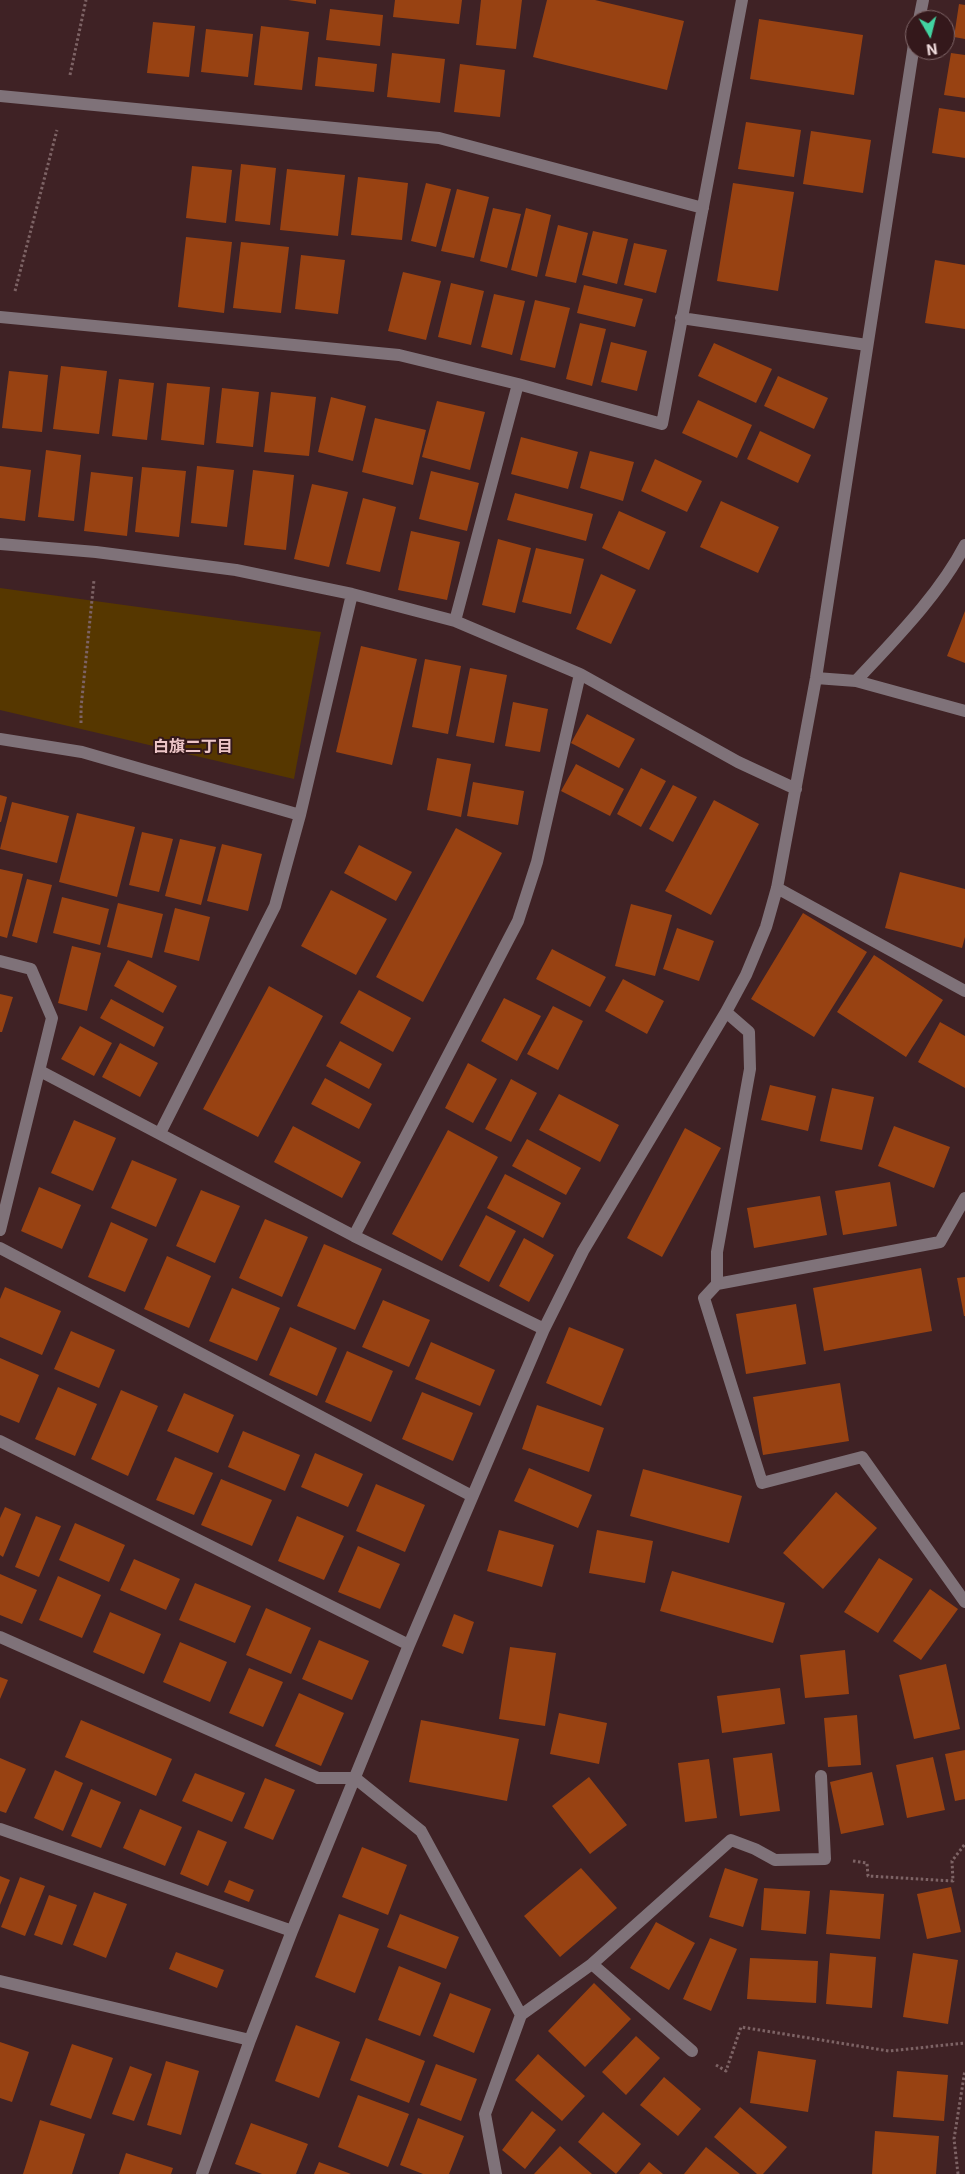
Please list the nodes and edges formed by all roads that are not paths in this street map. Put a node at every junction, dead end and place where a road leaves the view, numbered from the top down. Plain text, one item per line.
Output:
1 (742, 0) edge
2 (912, 60) edge
3 (0, 96) edge
4 (703, 208) junction
5 (4, 317) edge
6 (681, 318) junction
7 (867, 345) junction
8 (518, 384) junction
9 (0, 544) edge
10 (965, 545) edge
11 (352, 594) junction
12 (455, 620) junction
13 (580, 674) junction
14 (816, 678) junction
15 (856, 682) junction
16 (965, 711) edge
17 (0, 739) edge
18 (796, 789) junction
19 (300, 815) junction
20 (778, 888) junction
21 (0, 961) edge
22 (965, 991) edge
23 (726, 1012) junction
24 (40, 1071) junction
25 (160, 1133) junction
26 (965, 1198) edge
27 (0, 1230) edge
28 (354, 1236) junction
29 (0, 1248) edge
30 (717, 1284) junction
31 (544, 1329) junction
32 (0, 1441) edge
33 (472, 1496) junction
34 (965, 1602) edge
35 (0, 1637) edge
36 (409, 1645) junction
37 (821, 1776) dead end
38 (355, 1778) junction
39 (0, 1829) edge
40 (292, 1932) junction
41 (592, 1964) junction
42 (0, 1981) edge
43 (520, 2015) junction
44 (250, 2040) junction
45 (692, 2051) road end
46 (202, 2174) edge
47 (496, 2174) edge

1 - 4 street
2 - 7 street
3 - 4 street
4 - 6 street
5 - 8 street
6 - 7 street
6 - 8 street
7 - 14 street
8 - 12 street
9 - 11 street
10 - 15 street
11 - 12 street
11 - 19 street
12 - 13 street
13 - 18 street
13 - 28 street
14 - 15 street
14 - 18 street
15 - 16 street
17 - 19 street
18 - 20 street
19 - 25 street
20 - 22 street
20 - 23 street
21 - 24 street
23 - 30 street
23 - 31 street
24 - 25 street
24 - 27 street
25 - 28 street
26 - 30 street
28 - 31 street
29 - 33 street
30 - 34 street
31 - 33 street
32 - 36 street
33 - 36 street
35 - 38 street
36 - 38 street
37 - 41 street
38 - 40 street
38 - 43 street
39 - 40 street
40 - 44 street
41 - 43 street
41 - 45 street
42 - 44 street
43 - 47 street
44 - 46 street

